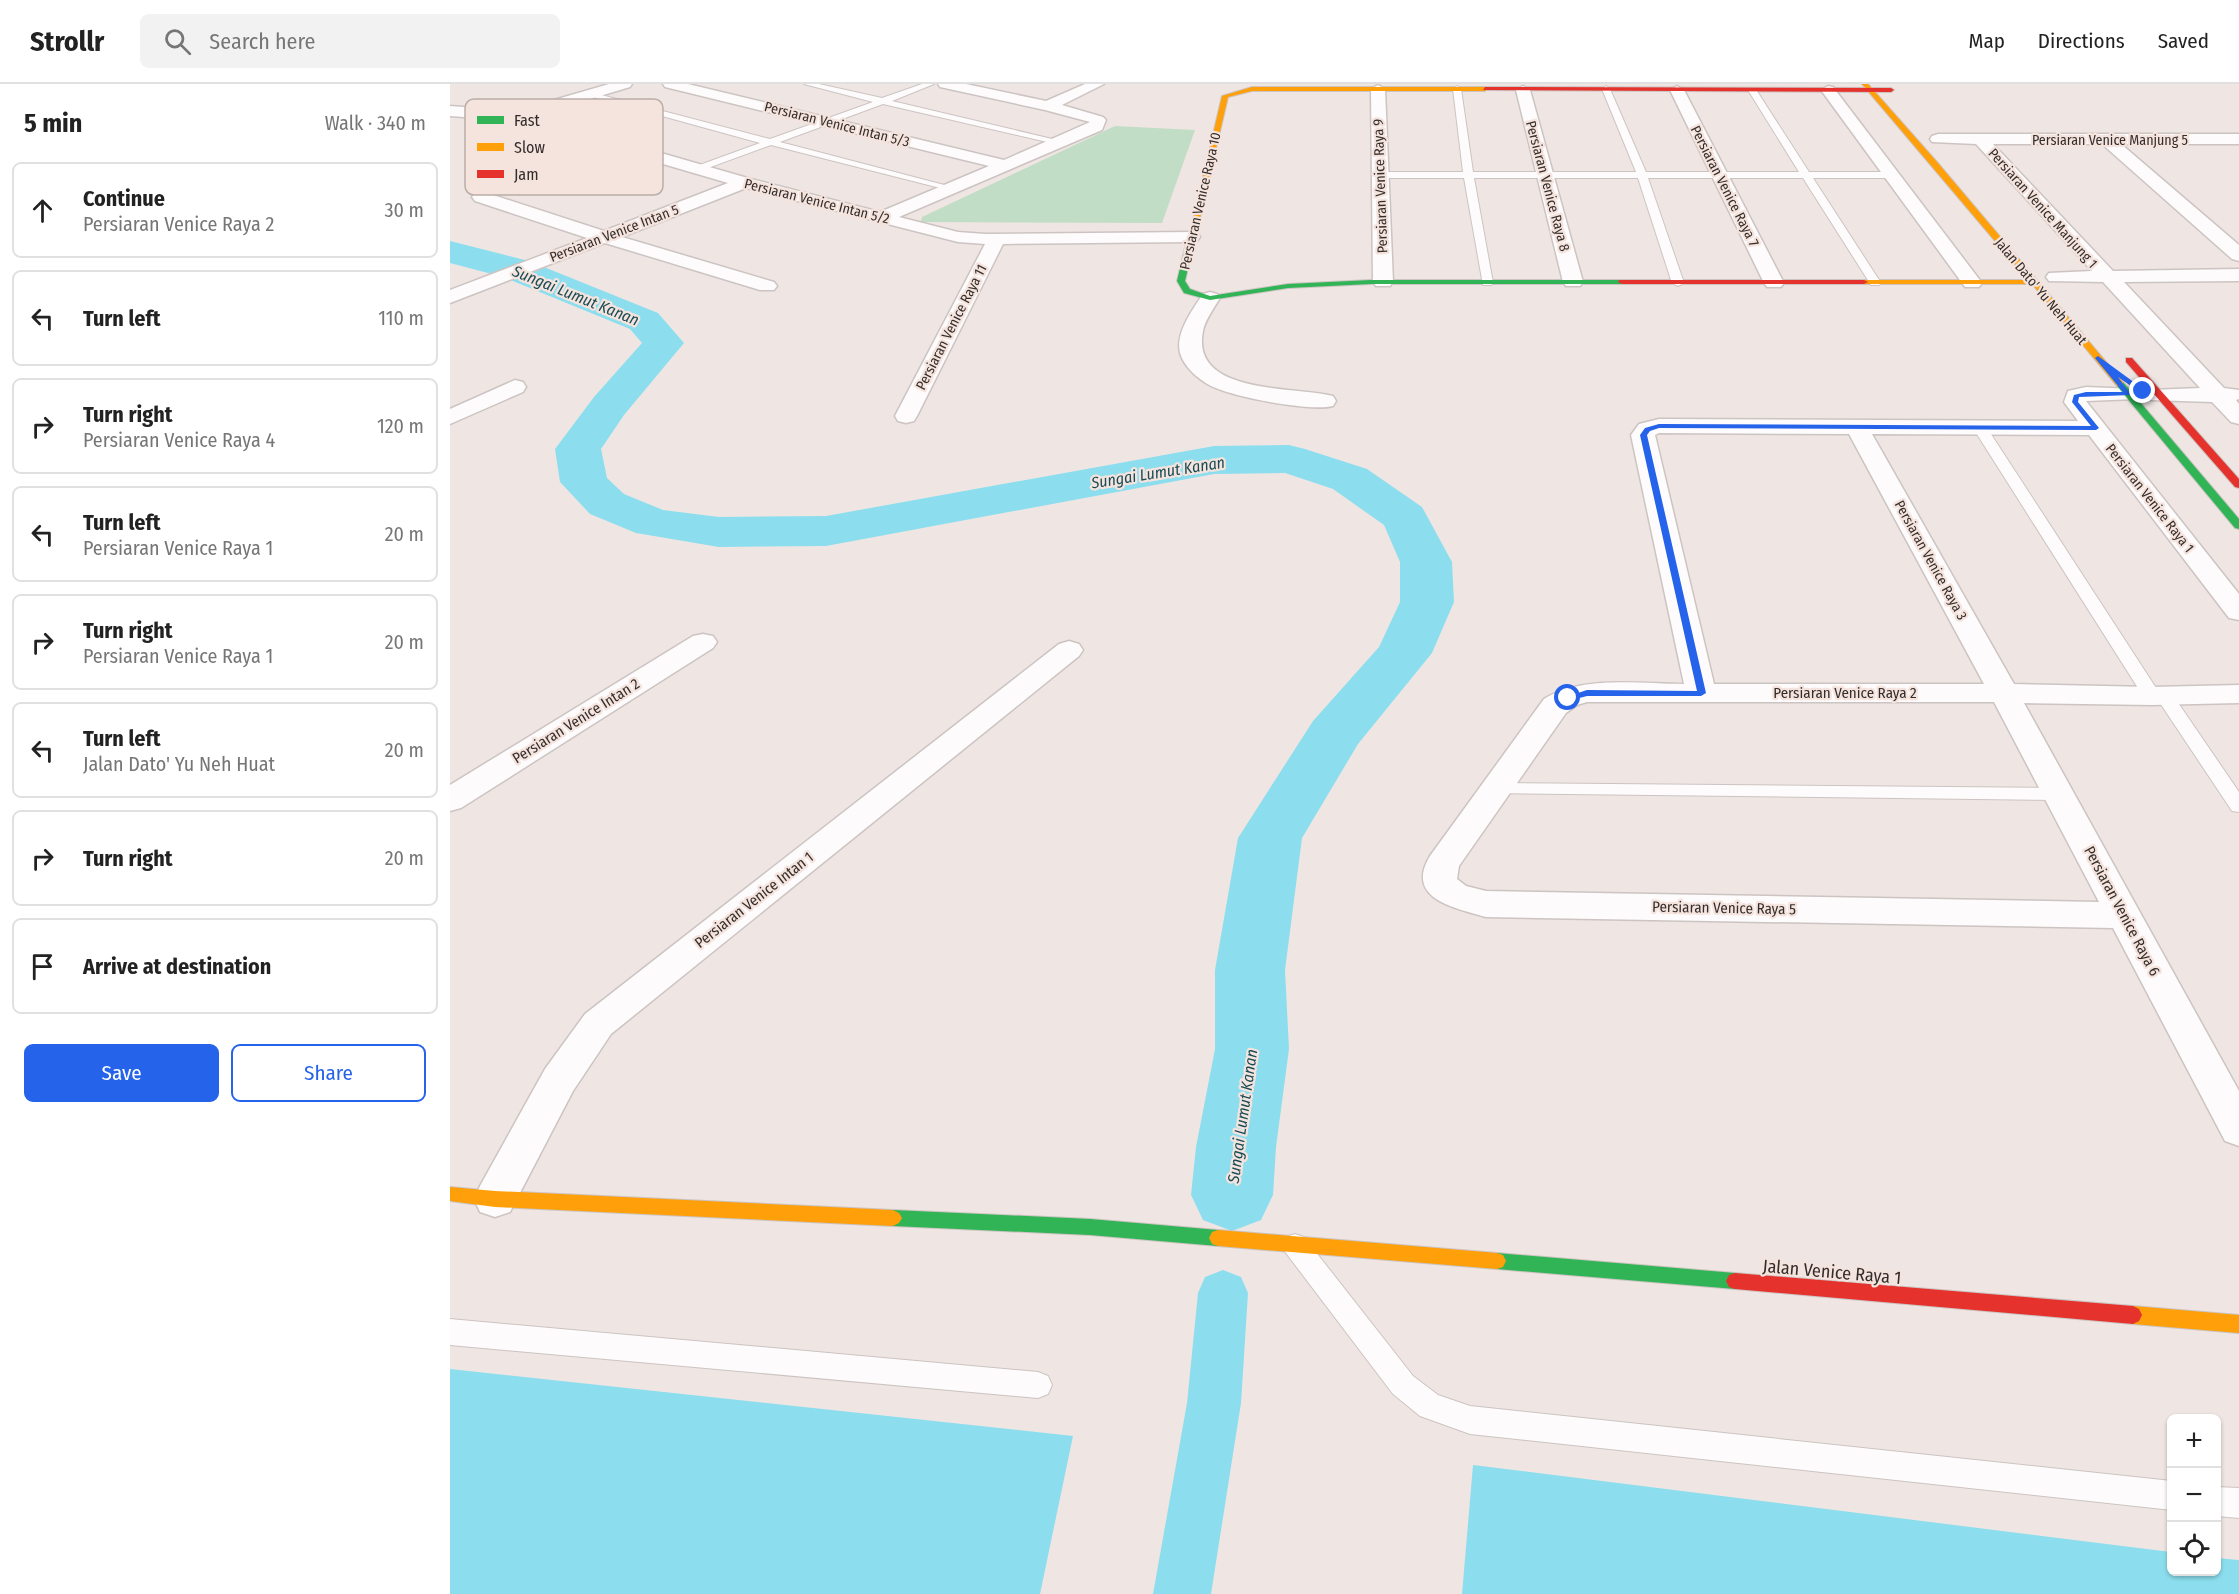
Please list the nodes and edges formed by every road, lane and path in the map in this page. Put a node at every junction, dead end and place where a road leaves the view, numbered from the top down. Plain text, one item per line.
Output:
1 (625, 84) edge
2 (670, 84) edge
3 (808, 84) edge
4 (930, 84) edge
5 (945, 84) edge
6 (1097, 84) edge
7 (1867, 87) edge
8 (1378, 89) junction
9 (1457, 89) junction
10 (1606, 89) junction
11 (1523, 90) junction
12 (1677, 90) junction
13 (1752, 90) junction
14 (1828, 90) junction
15 (1892, 91) edge
16 (590, 95) junction
17 (577, 99) edge
18 (605, 99) edge
19 (882, 101) junction
20 (1048, 106) junction
21 (450, 111) edge
22 (465, 112) edge
23 (663, 115) edge
24 (827, 122) junction
25 (1934, 135) joint
26 (1981, 140) junction
27 (2107, 140) junction
28 (2236, 141) edge
29 (1060, 142) junction
30 (768, 143) junction
31 (1952, 156) dead end
32 (663, 159) edge
33 (1004, 165) junction
34 (697, 169) junction
35 (1468, 174) junction
36 (1642, 174) junction
37 (1380, 175) junction
38 (1545, 175) junction
39 (1720, 175) junction
40 (1807, 175) junction
41 (1891, 175) junction
42 (745, 183) junction
43 (948, 189) junction
44 (481, 197) dead end
45 (1970, 206) junction
46 (1987, 206) dead end
47 (883, 217) junction
48 (603, 237) junction
49 (1191, 237) junction
50 (997, 239) junction
51 (2239, 255) edge
52 (2052, 272) joint
53 (2239, 275) edge
54 (2105, 276) junction
55 (1383, 282) junction
56 (1573, 282) junction
57 (2034, 282) junction
58 (1487, 283) junction
59 (1678, 283) junction
60 (1774, 283) junction
61 (1875, 283) junction
62 (1971, 283) junction
63 (767, 286) dead end
64 (2070, 292) dead end
65 (450, 297) edge
66 (1210, 298) junction
67 (2122, 352) dead end
68 (2098, 358) junction
69 (515, 387) dead end
70 (2128, 394) junction
71 (2228, 394) edge
72 (2159, 395) junction
73 (1325, 401) dead end
74 (906, 416) dead end
75 (450, 417) edge
76 (2239, 417) edge
77 (1857, 428) junction
78 (1980, 428) junction
79 (2096, 428) junction
80 (2158, 429) junction
81 (2239, 485) edge
82 (2239, 526) edge
83 (2239, 612) edge
84 (703, 642) dead end
85 (1069, 650) dead end
86 (1701, 693) junction
87 (2004, 693) junction
88 (2239, 694) edge
89 (2158, 695) junction
90 (1496, 789) junction
91 (2059, 794) junction
92 (450, 800) edge
93 (2239, 806) edge
94 (2125, 915) junction
95 (2239, 1129) edge
96 (450, 1194) edge
97 (495, 1199) junction
98 (1295, 1245) junction
99 (2239, 1324) edge
100 (450, 1332) edge
101 (1038, 1385) dead end
102 (2167, 1495) edge
103 (2221, 1501) edge
104 (2239, 1503) edge

1 - 16 street
2 - 24 street, Persiaran Venice Intan 5/3
3 - 19 lane
4 - 19 lane
5 - 20 street
6 - 20 street
7 - 14 street
7 - 15 street
7 - 45 street, Jalan Dato' Yu Neh Huat
8 - 9 street
8 - 37 street, Persiaran Venice Raya 9
8 - 49 street, Persiaran Venice Raya 10
9 - 11 street
9 - 35 lane
10 - 11 street
10 - 12 street
10 - 36 lane
11 - 38 street, Persiaran Venice Raya 8
12 - 13 street
12 - 39 street, Persiaran Venice Raya 7
13 - 14 street
13 - 40 lane
14 - 41 street
16 - 17 street
16 - 18 lane
19 - 24 lane
19 - 29 lane
20 - 29 street
21 - 22 street, Persiaran Venice Intan 5/2
23 - 30 lane
24 - 30 lane
24 - 33 street, Persiaran Venice Intan 5/3
25 - 26 street, Persiaran Venice Manjung 5
25 - 31 street
26 - 27 street, Persiaran Venice Manjung 5
26 - 54 street, Persiaran Venice Manjung 1
27 - 28 street, Persiaran Venice Manjung 5
27 - 51 street
29 - 33 street
30 - 34 lane
30 - 43 lane
32 - 34 street, Persiaran Venice Intan 5/2
33 - 43 street
34 - 42 street, Persiaran Venice Intan 5/2
35 - 37 lane
35 - 38 lane
35 - 58 lane
36 - 38 lane
36 - 39 lane
36 - 59 lane
37 - 55 street, Persiaran Venice Raya 9
38 - 56 street, Persiaran Venice Raya 8
39 - 40 lane
39 - 60 street, Persiaran Venice Raya 7
40 - 41 lane
40 - 61 lane
41 - 62 street
42 - 47 street, Persiaran Venice Intan 5/2
42 - 48 street, Persiaran Venice Intan 5
43 - 47 street
44 - 48 street
45 - 46 street
45 - 57 street, Jalan Dato' Yu Neh Huat
47 - 50 street, Persiaran Venice Intan 5/2
48 - 63 street
48 - 65 street, Persiaran Venice Intan 5
49 - 50 street, Persiaran Venice Intan 5/2
49 - 66 street, Persiaran Venice Raya 10
50 - 74 street, Persiaran Venice Raya 11
52 - 54 street
52 - 64 street, Jalan Dato' Yu Neh Huat
53 - 54 street
54 - 71 street, Persiaran Venice Manjung 1
55 - 58 street
55 - 66 street
56 - 58 street
56 - 59 street
57 - 62 street
57 - 68 street, Jalan Dato' Yu Neh Huat
59 - 60 street
60 - 61 street
61 - 62 street
66 - 73 street
67 - 72 street
68 - 70 street, Jalan Dato' Yu Neh Huat
68 - 72 street
69 - 75 street
70 - 79 street, Persiaran Venice Raya 1
70 - 80 street, Jalan Dato' Yu Neh Huat
71 - 72 street
71 - 76 street, Persiaran Venice Manjung 1
72 - 80 street
72 - 81 street
77 - 78 street
77 - 86 street
77 - 87 street, Persiaran Venice Raya 3
78 - 79 street
78 - 89 lane
79 - 83 street, Persiaran Venice Raya 1
80 - 82 street, Jalan Dato' Yu Neh Huat
84 - 92 street, Persiaran Venice Intan 2
85 - 97 street, Persiaran Venice Intan 1
86 - 87 street, Persiaran Venice Raya 2
86 - 90 street, Persiaran Venice Raya 2
87 - 89 street, Persiaran Venice Raya 2
87 - 91 street, Persiaran Venice Raya 6
88 - 89 street, Persiaran Venice Raya 2
89 - 93 lane
90 - 91 lane
90 - 94 street, Persiaran Venice Raya 5
91 - 94 street, Persiaran Venice Raya 6
94 - 95 street, Persiaran Venice Raya 6
96 - 97 street, Jalan Venice Raya 1
97 - 98 street, Jalan Venice Raya 1
98 - 99 street, Jalan Venice Raya 1
98 - 102 lane
100 - 101 lane
103 - 104 lane

